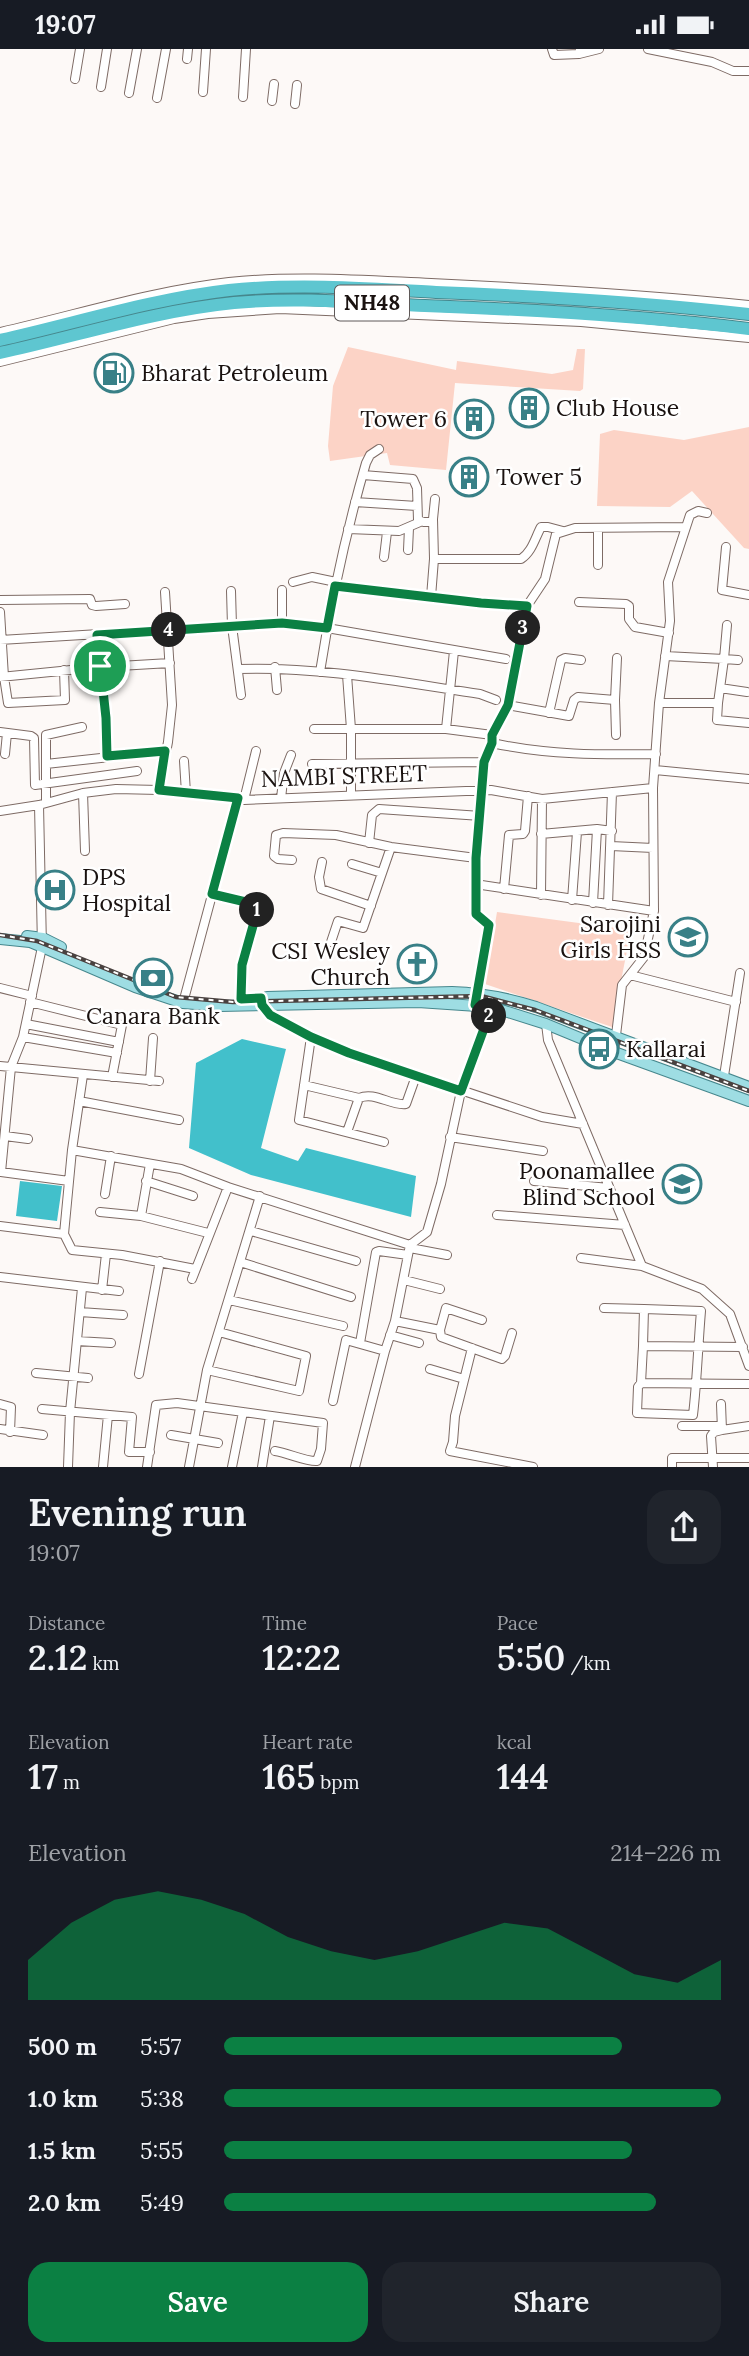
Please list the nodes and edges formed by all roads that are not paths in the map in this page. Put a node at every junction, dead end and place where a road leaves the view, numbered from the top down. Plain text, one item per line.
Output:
1 (80, 49) edge
2 (107, 49) edge
3 (136, 49) edge
4 (166, 49) edge
5 (188, 49) edge
6 (206, 49) edge
7 (246, 49) edge
8 (552, 49) edge
9 (599, 49) edge
10 (648, 49) edge
11 (580, 51) edge
12 (187, 59) dead end
13 (749, 71) edge
14 (75, 79) dead end
15 (274, 84) dead end
16 (297, 85) dead end
17 (101, 87) dead end
18 (203, 92) dead end
19 (129, 93) dead end
20 (243, 97) dead end
21 (156, 98) dead end
22 (272, 101) dead end
23 (295, 104) dead end
24 (505, 286) junction
25 (556, 297) junction
26 (749, 305) edge
27 (749, 314) edge
28 (635, 317) junction
29 (749, 329) edge
30 (682, 331) junction
31 (0, 332) edge
32 (749, 338) edge
33 (0, 340) edge
34 (0, 353) edge
35 (0, 362) edge
36 (379, 449) dead end
37 (362, 475) junction
38 (435, 499) dead end
39 (355, 502) junction
40 (417, 506) junction
41 (707, 513) dead end
42 (420, 521) junction
43 (433, 522) junction
44 (685, 527) junction
45 (409, 528) junction
46 (598, 528) junction
47 (348, 529) junction
48 (563, 531) junction
49 (387, 532) junction
50 (726, 547) dead end
51 (408, 550) dead end
52 (384, 557) dead end
53 (435, 559) junction
54 (598, 565) dead end
55 (293, 582) dead end
56 (336, 584) junction
57 (282, 590) dead end
58 (165, 591) dead end
59 (231, 591) dead end
60 (749, 595) edge
61 (431, 597) junction
62 (0, 600) edge
63 (579, 602) dead end
64 (125, 604) dead end
65 (527, 606) junction
66 (0, 612) edge
67 (282, 623) junction
68 (727, 625) dead end
69 (232, 626) junction
70 (327, 628) junction
71 (169, 630) junction
72 (669, 633) junction
73 (97, 635) junction
74 (1, 640) edge
75 (454, 651) junction
76 (665, 656) junction
77 (618, 658) dead end
78 (506, 659) dead end
79 (724, 659) junction
80 (581, 660) dead end
81 (738, 660) dead end
82 (170, 663) junction
83 (120, 666) dead end
84 (101, 667) junction
85 (275, 667) junction
86 (238, 669) junction
87 (64, 670) junction
88 (320, 672) junction
89 (347, 675) junction
90 (2, 677) edge
91 (720, 688) junction
92 (277, 689) dead end
93 (449, 689) junction
94 (747, 692) dead end
95 (241, 695) dead end
96 (496, 700) dead end
97 (615, 700) junction
98 (659, 703) junction
99 (718, 703) junction
100 (508, 705) junction
101 (549, 713) junction
102 (749, 723) edge
103 (82, 727) dead end
104 (351, 729) junction
105 (446, 729) junction
106 (314, 730) dead end
107 (4, 732) edge
108 (616, 735) dead end
109 (492, 739) junction
110 (165, 751) junction
111 (256, 751) dead end
112 (5, 754) dead end
113 (656, 754) junction
114 (292, 755) dead end
115 (107, 756) junction
116 (184, 761) dead end
117 (484, 762) junction
118 (46, 764) junction
119 (312, 764) dead end
120 (350, 765) junction
121 (654, 770) junction
122 (137, 771) dead end
123 (749, 779) edge
124 (46, 784) junction
125 (653, 788) junction
126 (159, 790) junction
127 (483, 790) junction
128 (612, 792) junction
129 (83, 793) junction
130 (186, 793) junction
131 (351, 794) junction
132 (528, 796) junction
133 (281, 798) junction
134 (241, 799) junction
135 (542, 799) junction
136 (43, 804) junction
137 (0, 811) edge
138 (481, 816) junction
139 (597, 829) junction
140 (612, 831) junction
141 (577, 832) junction
142 (541, 834) junction
143 (369, 843) junction
144 (611, 846) junction
145 (391, 848) junction
146 (653, 848) junction
147 (85, 851) dead end
148 (476, 858) junction
149 (292, 860) dead end
150 (321, 862) dead end
151 (352, 865) dead end
152 (382, 873) junction
153 (475, 884) junction
154 (505, 889) junction
155 (212, 894) junction
156 (541, 895) junction
157 (572, 899) junction
158 (593, 902) junction
159 (608, 905) junction
160 (371, 906) junction
161 (654, 911) junction
162 (0, 932) edge
163 (0, 939) edge
164 (42, 942) junction
165 (331, 943) dead end
166 (740, 973) dead end
167 (630, 975) junction
168 (0, 988) edge
169 (478, 992) junction
170 (31, 999) junction
171 (241, 999) junction
172 (183, 1000) junction
173 (262, 1001) junction
174 (736, 1002) junction
175 (475, 1005) junction
176 (492, 1007) junction
177 (26, 1024) junction
178 (546, 1024) junction
179 (23, 1037) junction
180 (311, 1037) junction
181 (615, 1037) junction
182 (153, 1038) dead end
183 (119, 1042) junction
184 (614, 1052) junction
185 (117, 1053) junction
186 (0, 1066) edge
187 (11, 1067) junction
188 (83, 1075) junction
189 (416, 1076) junction
190 (724, 1076) junction
191 (112, 1077) junction
192 (304, 1085) junction
193 (749, 1087) edge
194 (461, 1091) junction
195 (359, 1098) junction
196 (79, 1101) junction
197 (749, 1101) edge
198 (178, 1120) dead end
199 (583, 1124) junction
200 (347, 1132) junction
201 (5, 1136) junction
202 (450, 1137) junction
203 (28, 1139) dead end
204 (384, 1142) dead end
205 (72, 1150) junction
206 (543, 1151) dead end
207 (111, 1157) junction
208 (149, 1164) junction
209 (69, 1181) junction
210 (146, 1181) junction
211 (534, 1181) dead end
212 (228, 1187) junction
213 (609, 1188) junction
214 (104, 1194) dead end
215 (193, 1196) dead end
216 (260, 1196) junction
217 (100, 1212) dead end
218 (497, 1215) dead end
219 (141, 1216) junction
220 (625, 1225) junction
221 (0, 1226) edge
222 (251, 1231) junction
223 (208, 1233) junction
224 (64, 1234) junction
225 (409, 1249) junction
226 (106, 1254) junction
227 (447, 1255) dead end
228 (582, 1258) dead end
229 (160, 1261) junction
230 (356, 1261) dead end
231 (240, 1262) junction
232 (642, 1266) junction
233 (195, 1269) junction
234 (0, 1277) edge
235 (192, 1279) dead end
236 (404, 1280) junction
237 (82, 1288) junction
238 (440, 1289) dead end
239 (102, 1290) junction
240 (119, 1291) dead end
241 (351, 1297) dead end
242 (229, 1300) junction
243 (604, 1308) dead end
244 (644, 1309) junction
245 (80, 1312) junction
246 (123, 1315) dead end
247 (482, 1320) dead end
248 (395, 1321) junction
249 (342, 1326) dead end
250 (440, 1330) junction
251 (219, 1332) junction
252 (512, 1333) dead end
253 (390, 1335) junction
254 (77, 1341) junction
255 (111, 1343) dead end
256 (360, 1343) junction
257 (419, 1343) dead end
258 (643, 1346) junction
259 (698, 1347) junction
260 (743, 1347) junction
261 (472, 1349) junction
262 (386, 1350) junction
263 (749, 1366) edge
264 (430, 1369) dead end
265 (207, 1370) junction
266 (36, 1373) dead end
267 (139, 1374) dead end
268 (73, 1376) junction
269 (88, 1378) dead end
270 (464, 1379) junction
271 (641, 1383) junction
272 (695, 1384) junction
273 (749, 1384) edge
274 (333, 1401) dead end
275 (0, 1404) edge
276 (721, 1404) dead end
277 (199, 1407) junction
278 (42, 1409) dead end
279 (70, 1412) junction
280 (243, 1412) junction
281 (108, 1415) junction
282 (270, 1416) junction
283 (682, 1426) dead end
284 (749, 1426) edge
285 (722, 1428) junction
286 (0, 1429) edge
287 (10, 1431) junction
288 (43, 1435) dead end
289 (171, 1435) dead end
290 (193, 1439) junction
291 (218, 1443) dead end
292 (275, 1451) dead end
293 (150, 1452) junction
294 (749, 1458) edge
295 (713, 1462) edge
296 (68, 1467) edge
297 (103, 1467) edge
298 (147, 1467) edge
299 (189, 1467) edge
300 (232, 1467) edge
301 (262, 1467) edge
302 (355, 1467) edge
303 (533, 1467) edge
304 (672, 1467) edge

1 - 14 street
2 - 17 street
3 - 19 street
4 - 21 street
5 - 12 street
6 - 18 street
7 - 20 street
8 - 11 street
9 - 11 street
10 - 13 street
15 - 22 street
16 - 23 street
24 - 25 highway
24 - 26 street
24 - 31 street
25 - 27 highway, NH48
25 - 33 highway, NH48
28 - 29 highway, NH48
28 - 30 highway
28 - 34 highway, NH48
30 - 32 street
30 - 35 street
36 - 37 street
37 - 39 street
37 - 40 street
38 - 43 street
39 - 40 street
39 - 47 street
40 - 42 street
41 - 44 street
42 - 43 street
42 - 45 street
43 - 53 street
44 - 46 street
44 - 72 street
45 - 49 street
45 - 51 street
46 - 48 street
46 - 54 street
47 - 49 street
47 - 56 street
48 - 53 street
48 - 65 street
49 - 52 street
50 - 60 street
53 - 61 street
55 - 56 street
56 - 61 street
56 - 70 street
57 - 67 street
58 - 71 street
59 - 69 street
61 - 65 street
62 - 64 street
63 - 72 street
65 - 100 street
66 - 74 street
67 - 69 street
67 - 70 street
68 - 79 street
69 - 71 street
69 - 86 street
70 - 75 street
70 - 88 street
71 - 73 street
71 - 82 street
72 - 76 street
73 - 74 street
73 - 84 street
74 - 90 street
75 - 78 street
75 - 93 street
76 - 79 street
76 - 98 street
77 - 97 street
79 - 81 street
79 - 91 street
80 - 101 street
82 - 83 street
82 - 110 street
84 - 87 street
84 - 115 street
85 - 86 street
85 - 88 street
85 - 92 street
86 - 95 street
87 - 90 street
87 - 90 street
88 - 89 street
89 - 93 street
89 - 104 street
91 - 94 street
91 - 99 street
93 - 96 street
93 - 105 street
97 - 101 street
97 - 108 street
98 - 99 street
98 - 113 street
99 - 102 street
100 - 101 street
100 - 109 street
103 - 118 street
104 - 105 street
104 - 106 street
104 - 120 street
105 - 109 street
107 - 112 street
107 - 124 street
109 - 113 street
109 - 117 street
110 - 115 street
110 - 126 street
111 - 134 street
113 - 121 street
114 - 133 street
115 - 118 street
116 - 130 street
117 - 120 street
117 - 127 street
118 - 124 street
119 - 120 street
120 - 131 street
121 - 123 street
121 - 125 street
122 - 124 street
124 - 136 street
125 - 128 street, NAMBI STREET
125 - 146 street
126 - 129 street, NAMBI STREET
126 - 130 street, NAMBI STREET
127 - 131 street, NAMBI STREET
127 - 132 street, NAMBI STREET
127 - 138 street
128 - 135 street, NAMBI STREET
128 - 140 street
129 - 136 street, NAMBI STREET
129 - 147 street
130 - 134 street, NAMBI STREET
131 - 133 street, NAMBI STREET
132 - 135 street, NAMBI STREET
132 - 154 street
133 - 134 street, NAMBI STREET
134 - 155 street
135 - 142 street
136 - 137 street, NAMBI STREET
136 - 164 street
138 - 143 street
138 - 148 street
139 - 140 street
139 - 141 street
139 - 158 street
140 - 144 street
141 - 142 street
141 - 157 street
142 - 156 street
143 - 145 street
143 - 149 street
144 - 146 street
144 - 159 street
145 - 148 street
145 - 152 street
146 - 161 street
148 - 153 street
150 - 160 street
151 - 152 street
152 - 160 street
153 - 154 street
153 - 169 street
154 - 156 street
155 - 171 street
155 - 172 street
156 - 157 street
157 - 158 street
158 - 159 street
159 - 161 street
160 - 165 street
161 - 167 street
162 - 164 main road
163 - 164 main road
164 - 170 street
164 - 172 main road
166 - 174 street
167 - 174 street
167 - 181 street
168 - 170 street
169 - 173 main road
169 - 175 street
169 - 181 main road
170 - 177 street
170 - 183 street
171 - 172 main road
171 - 173 main road
172 - 173 main road
173 - 175 main road
173 - 180 street
174 - 190 street
175 - 176 main road
176 - 178 main road
176 - 194 street
177 - 179 street
177 - 183 street
178 - 184 main road
178 - 199 street
179 - 185 street
179 - 187 street
180 - 189 street
180 - 192 street
181 - 184 street
181 - 190 main road
182 - 191 street
183 - 185 street
184 - 197 main road
185 - 191 street
186 - 187 street
187 - 188 street
187 - 201 street
188 - 191 street
188 - 196 street
189 - 194 street
189 - 195 street
190 - 193 main road
192 - 195 street
192 - 200 street
194 - 199 street
194 - 202 street
195 - 200 street
196 - 198 street
196 - 205 street
199 - 213 street
200 - 204 street
201 - 203 street
201 - 209 street
202 - 206 street
202 - 225 street
205 - 207 street
205 - 209 street
207 - 208 street
207 - 214 street
208 - 210 street
208 - 212 street
209 - 224 street
210 - 215 street
210 - 219 street
211 - 213 street
212 - 216 street
212 - 223 street
213 - 220 street
216 - 222 street
216 - 225 street
217 - 219 street
218 - 220 street
219 - 223 street
220 - 232 street
221 - 224 street
222 - 230 street
222 - 231 street
223 - 233 street
224 - 226 street
225 - 227 street
225 - 236 street
225 - 256 street
226 - 229 street
226 - 239 street
228 - 232 street
229 - 233 street
229 - 267 street
231 - 241 street
231 - 242 street
232 - 260 street
233 - 235 street
234 - 237 street
236 - 238 street
236 - 248 street
237 - 239 street
237 - 245 street
239 - 240 street
242 - 249 street
242 - 251 street
243 - 244 street
244 - 258 street
244 - 259 street
245 - 246 street
245 - 254 street
247 - 250 street
248 - 250 street
248 - 253 street
250 - 261 street
251 - 265 street
251 - 265 street
252 - 261 street
253 - 257 street
253 - 262 street
254 - 255 street
254 - 268 street
256 - 262 street
256 - 274 street
258 - 259 street
258 - 271 street
259 - 260 street
259 - 272 street
260 - 263 street
261 - 270 street
262 - 302 street
264 - 270 street
265 - 277 street
266 - 268 street
268 - 269 street
268 - 279 street
270 - 303 street
271 - 272 street
271 - 272 street
272 - 273 street
275 - 287 street
276 - 285 street
277 - 280 street
277 - 290 street
277 - 293 street
278 - 279 street
279 - 281 street
279 - 296 street
280 - 282 street
280 - 300 street
281 - 293 street
281 - 297 street
282 - 292 street
282 - 301 street
283 - 285 street
284 - 285 street
285 - 295 street
286 - 287 street
287 - 288 street
289 - 290 street
290 - 291 street
290 - 299 street
293 - 298 street
294 - 295 street
295 - 304 street

